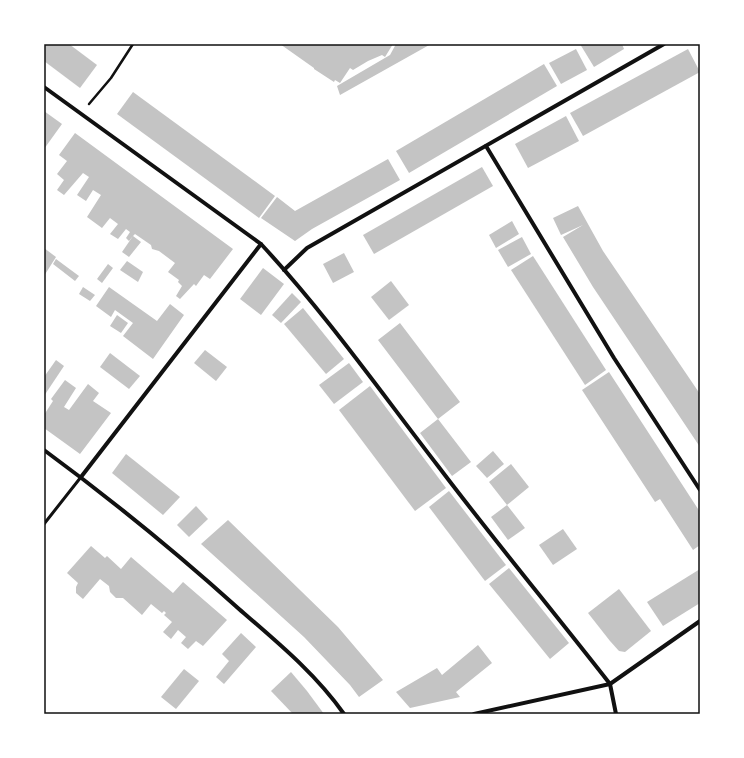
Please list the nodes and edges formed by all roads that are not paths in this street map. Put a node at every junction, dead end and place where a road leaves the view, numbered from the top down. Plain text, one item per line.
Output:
1 (664, 44) edge
2 (44, 87) edge
3 (486, 146) junction
4 (260, 244) junction
5 (284, 270) junction
6 (44, 450) edge
7 (81, 477) junction
8 (700, 490) edge
9 (44, 524) edge
10 (700, 621) edge
11 (610, 684) junction
12 (344, 714) edge
13 (474, 714) edge
14 (616, 714) edge

1 - 3 street
2 - 4 street
3 - 5 street
3 - 8 street
4 - 5 street
4 - 7 street
5 - 11 street
6 - 7 street
7 - 9 lane
7 - 12 street
10 - 11 street
11 - 13 street
11 - 14 street

